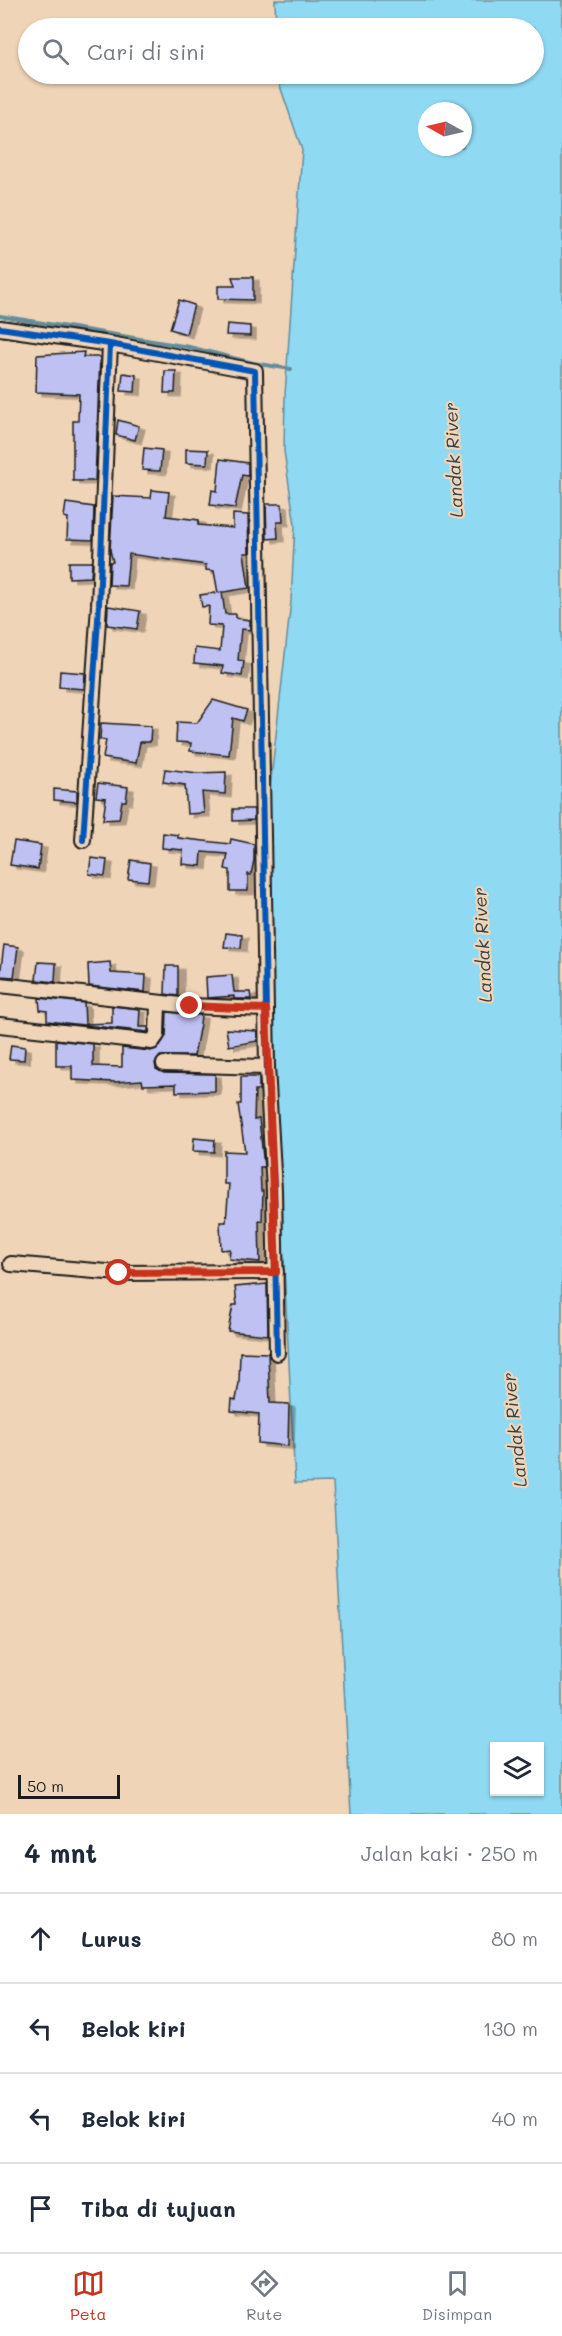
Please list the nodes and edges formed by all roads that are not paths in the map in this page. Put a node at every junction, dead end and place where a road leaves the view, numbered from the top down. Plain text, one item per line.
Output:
1 (0, 328) edge
2 (110, 344) junction
3 (83, 840) dead end
4 (0, 985) edge
5 (158, 1003) junction
6 (266, 1009) junction
7 (0, 1025) edge
8 (164, 1064) dead end
9 (267, 1067) junction
10 (10, 1264) dead end
11 (276, 1272) junction
12 (277, 1353) dead end

1 - 2 street
2 - 3 street
2 - 6 street
4 - 5 street
5 - 6 street
5 - 7 street
6 - 9 street
8 - 9 street
9 - 11 street
10 - 11 street
11 - 12 street

